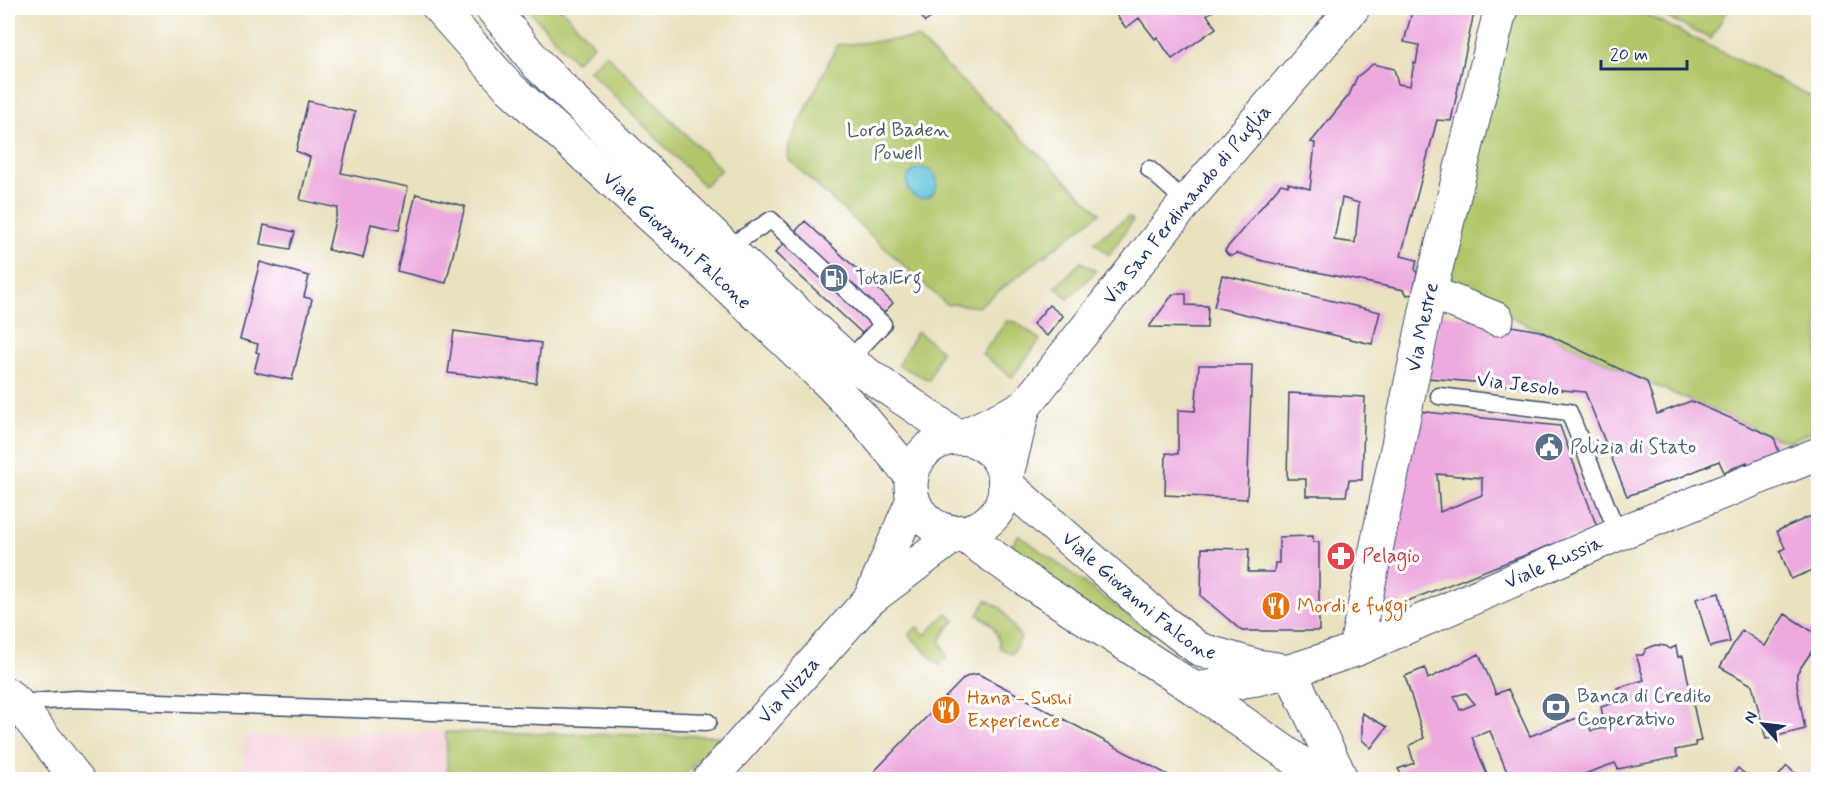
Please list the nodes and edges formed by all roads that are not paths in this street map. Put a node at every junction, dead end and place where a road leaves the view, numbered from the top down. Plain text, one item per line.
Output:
1 (439, 8) edge
2 (492, 8) edge
3 (1353, 8) edge
4 (1502, 8) edge
5 (1149, 169) dead end
6 (1186, 202) junction
7 (718, 258) junction
8 (1430, 292) junction
9 (1497, 319) dead end
10 (838, 371) junction
11 (1439, 396) dead end
12 (1024, 407) junction
13 (959, 438) junction
14 (1818, 454) edge
15 (1005, 483) junction
16 (912, 488) junction
17 (959, 532) junction
18 (1618, 534) junction
19 (869, 600) junction
20 (1355, 650) junction
21 (1290, 671) junction
22 (1195, 689) junction
23 (10, 703) edge
24 (708, 722) dead end
25 (78, 780) edge
26 (709, 780) edge
27 (1325, 780) edge
28 (1342, 780) edge

1 - 7 main road, Viale Giovanni Falcone
2 - 7 main road, Viale Giovanni Falcone
3 - 6 main road, Via San Ferdinando di Puglia
4 - 8 main road, Via Mestre
5 - 6 lane
6 - 12 main road, Via San Ferdinando di Puglia
7 - 10 main road, Viale Giovanni Falcone
7 - 10 lane
8 - 9 main road
8 - 20 main road, Via Mestre
10 - 13 main road, Viale Giovanni Falcone
10 - 16 main road, Viale Giovanni Falcone
11 - 18 lane, Via Jesolo
12 - 13 main road, Via San Ferdinando di Puglia
12 - 15 main road, Via San Ferdinando di Puglia
13 - 15 main road
13 - 16 main road
14 - 18 main road, Viale Russia
15 - 17 main road
15 - 21 main road, Viale Giovanni Falcone
16 - 17 main road
16 - 19 main road, Via Nizza
17 - 19 main road, Via Nizza
17 - 22 main road
18 - 20 main road, Viale Russia
19 - 26 main road, Via Nizza
20 - 21 main road, Viale Russia
21 - 22 main road, Viale Giovanni Falcone
21 - 28 main road
22 - 27 main road
23 - 24 lane
23 - 25 main road

